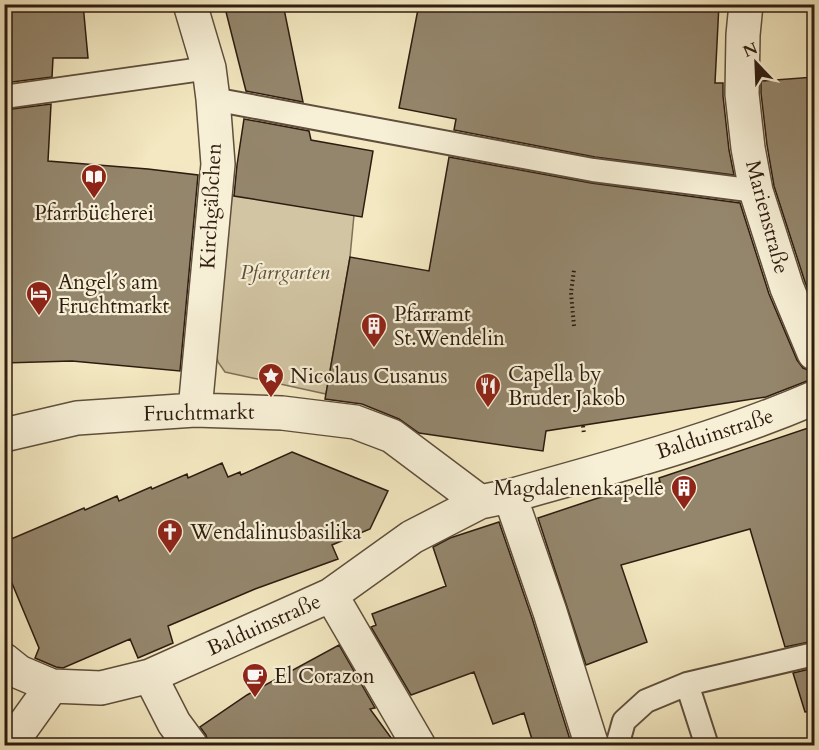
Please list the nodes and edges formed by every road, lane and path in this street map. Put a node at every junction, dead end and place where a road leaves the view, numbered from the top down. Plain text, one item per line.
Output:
1 (190, 4) edge
2 (746, 4) edge
3 (211, 84) junction
4 (4, 97) edge
5 (756, 191) junction
6 (574, 270) dead end
7 (574, 326) dead end
8 (814, 353) edge
9 (814, 398) edge
10 (195, 410) junction
11 (4, 435) edge
12 (495, 499) junction
13 (331, 595) junction
14 (814, 654) edge
15 (4, 660) edge
16 (150, 676) junction
17 (687, 684) junction
18 (52, 686) junction
19 (9, 746) edge
20 (192, 746) edge
21 (419, 746) edge
22 (592, 746) edge
23 (617, 746) edge
24 (708, 746) edge

1 - 3 street, Kirchgäßchen
2 - 5 street, Marienstraße
3 - 4 lane
3 - 5 lane
3 - 10 street, Kirchgäßchen
5 - 8 street, Marienstraße
6 - 7 path
9 - 12 street, Balduinstraße
10 - 11 street, Fruchtmarkt
10 - 12 street, Fruchtmarkt
12 - 13 street, Balduinstraße
12 - 22 street
13 - 16 street, Balduinstraße
13 - 21 street
14 - 17 lane
15 - 18 street, Balduinstraße
16 - 18 street, Balduinstraße
16 - 20 street
17 - 23 lane
17 - 24 lane
18 - 19 street

